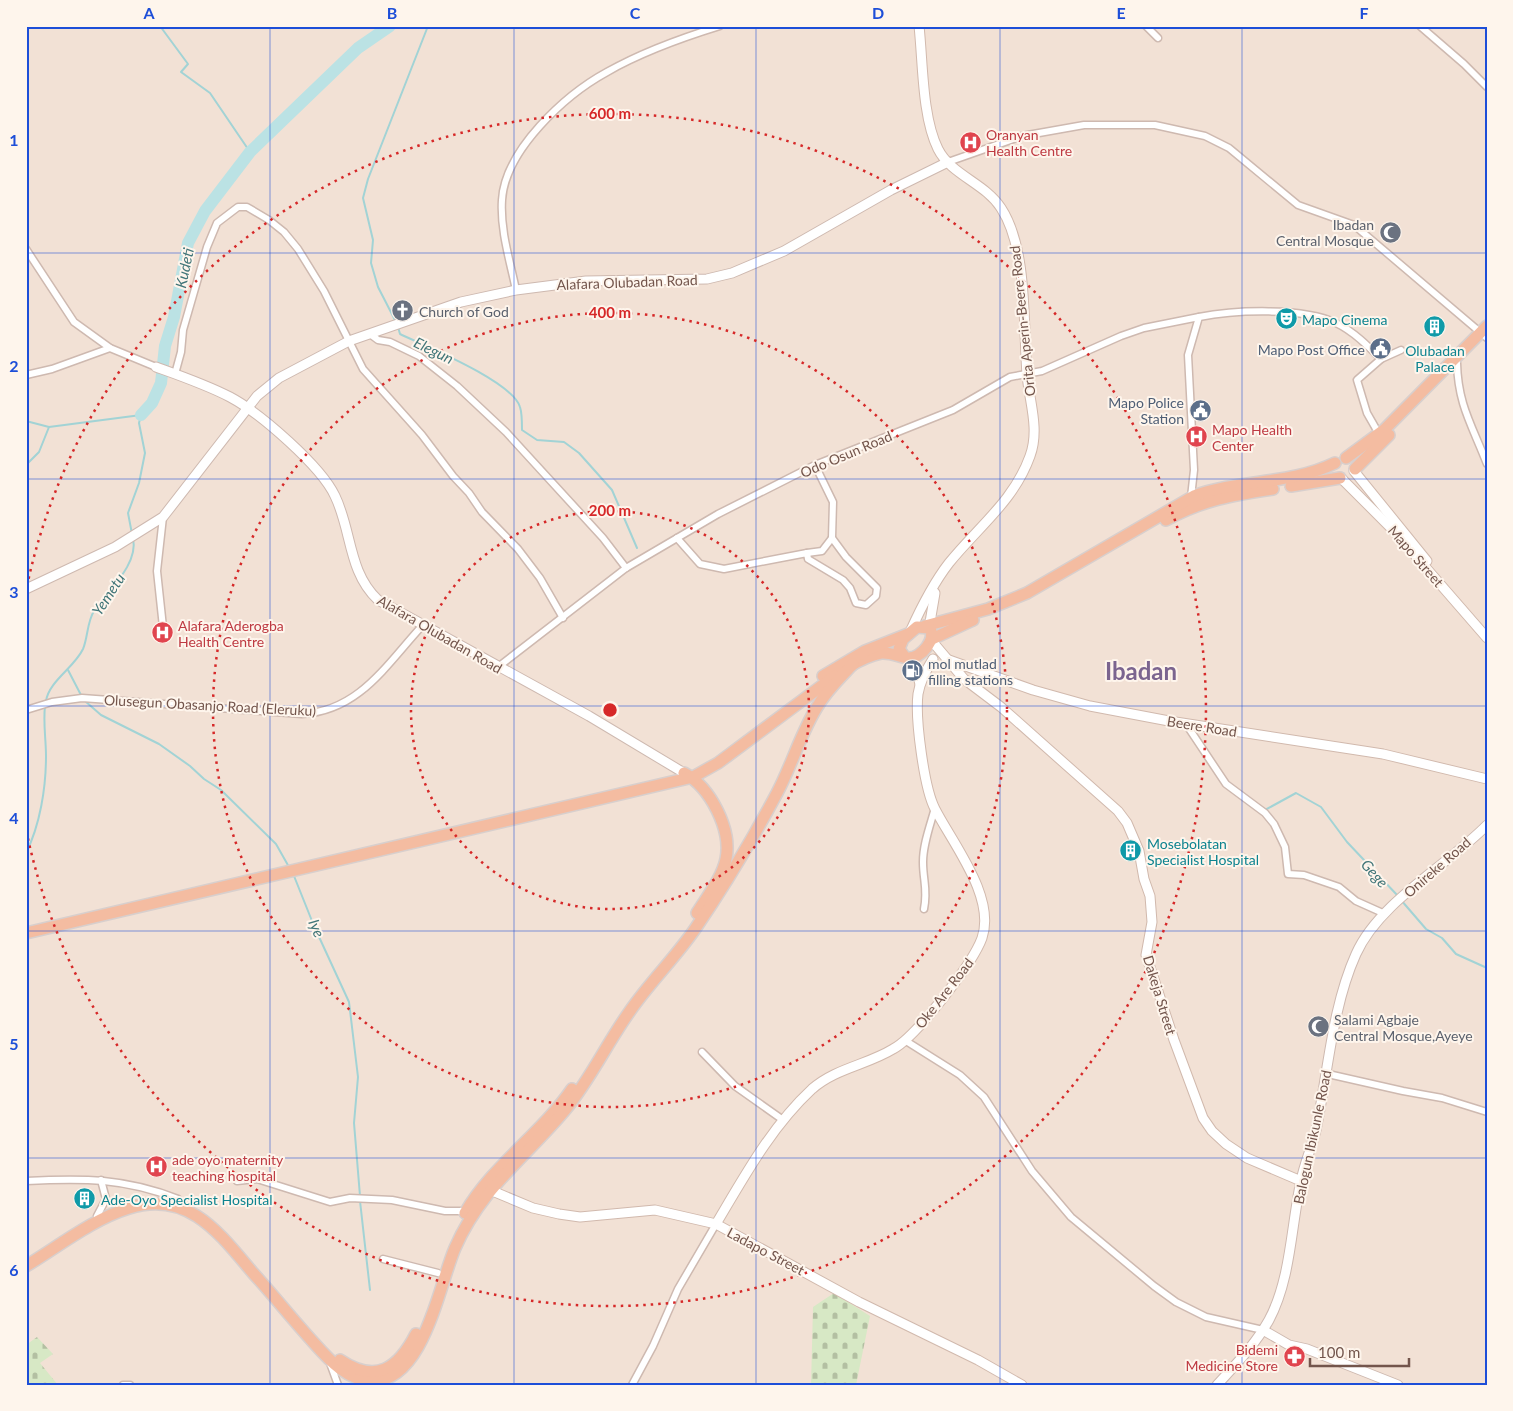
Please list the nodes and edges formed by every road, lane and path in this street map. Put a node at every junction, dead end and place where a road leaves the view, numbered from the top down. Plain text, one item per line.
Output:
1 (720, 26) edge
2 (919, 26) edge
3 (1146, 26) edge
4 (1420, 26) edge
5 (1158, 38) dead end
6 (1487, 87) edge
7 (948, 162) junction
8 (26, 249) edge
9 (516, 290) junction
10 (1199, 317) junction
11 (1485, 333) edge
12 (370, 334) junction
13 (349, 341) junction
14 (110, 348) junction
15 (1401, 350) dead end
16 (1381, 359) junction
17 (1457, 363) junction
18 (156, 367) joint
19 (171, 372) junction
20 (1027, 373) junction
21 (26, 375) edge
22 (246, 408) junction
23 (1379, 434) junction
24 (1346, 458) junction
25 (1335, 463) junction
26 (1487, 464) edge
27 (815, 465) junction
28 (1354, 470) junction
29 (1340, 478) junction
30 (1191, 502) junction
31 (163, 517) junction
32 (1397, 529) junction
33 (677, 538) junction
34 (832, 538) junction
35 (807, 553) junction
36 (626, 568) junction
37 (1059, 579) junction
38 (936, 585) junction
39 (26, 589) edge
40 (563, 618) junction
41 (422, 626) junction
42 (927, 626) junction
43 (163, 627) dead end
44 (1487, 628) edge
45 (909, 634) junction
46 (1487, 638) edge
47 (932, 640) junction
48 (908, 657) junction
49 (933, 659) junction
50 (946, 659) junction
51 (854, 661) junction
52 (498, 667) junction
53 (920, 684) junction
54 (26, 710) edge
55 (1186, 724) junction
56 (689, 775) junction
57 (1487, 779) edge
58 (934, 808) junction
59 (1487, 824) edge
60 (297, 868) junction
61 (924, 909) dead end
62 (1387, 912) junction
63 (700, 915) junction
64 (26, 929) edge
65 (26, 933) edge
66 (906, 1041) junction
67 (702, 1052) dead end
68 (1325, 1080) junction
69 (576, 1089) junction
70 (1487, 1112) edge
71 (783, 1120) junction
72 (101, 1180) junction
73 (26, 1181) edge
74 (236, 1181) dead end
75 (1301, 1181) junction
76 (490, 1190) junction
77 (178, 1199) junction
78 (466, 1211) junction
79 (97, 1216) junction
80 (716, 1224) junction
81 (26, 1259) edge
82 (383, 1259) dead end
83 (26, 1266) edge
84 (438, 1273) junction
85 (267, 1284) junction
86 (1263, 1330) junction
87 (329, 1360) junction
88 (397, 1373) junction
89 (1379, 1381) edge
90 (123, 1385) edge
91 (130, 1385) edge
92 (338, 1385) edge
93 (385, 1385) edge
94 (632, 1385) edge
95 (1022, 1385) edge
96 (1217, 1385) edge
97 (1398, 1385) edge

1 - 9 street
2 - 7 main road, Orita Aperin-Beere Road
3 - 5 street
4 - 6 street
7 - 9 main road, Alafara Olubadan Road
7 - 11 street
7 - 20 main road, Orita Aperin-Beere Road
8 - 14 street
9 - 12 main road, Alafara Olubadan Road
10 - 16 street, Odo Osun Road
10 - 20 street, Odo Osun Road
10 - 30 street
11 - 17 highway
11 - 23 highway
12 - 13 main road, Alafara Olubadan Road
12 - 36 street
13 - 19 street
13 - 22 main road, Alafara Olubadan Road
13 - 40 street
14 - 18 street
14 - 21 street
15 - 16 street
16 - 23 street
17 - 26 street
17 - 28 highway
18 - 19 main road, Alafara Olubadan Road
19 - 22 main road, Alafara Olubadan Road
20 - 27 street, Odo Osun Road
20 - 38 main road, Orita Aperin-Beere Road
22 - 31 main road, Alafara Olubadan Road
22 - 41 main road, Alafara Olubadan Road
23 - 24 highway
24 - 25 highway
24 - 28 highway
25 - 29 highway
25 - 30 highway
27 - 33 street, Odo Osun Road
27 - 34 street
28 - 29 highway
28 - 32 main road, Mapo Street
29 - 30 highway
29 - 32 main road, Mapo Street
30 - 37 highway
31 - 39 main road, Alafara Olubadan Road
31 - 43 street
32 - 44 main road, Mapo Street
32 - 46 main road, Mapo Street
33 - 35 street
33 - 36 street, Odo Osun Road
34 - 35 street
34 - 35 street
36 - 40 street, Odo Osun Road
37 - 42 highway
37 - 47 highway
38 - 42 main road, Orita Aperin-Beere Road
38 - 45 main road, Orita Aperin-Beere Road
40 - 52 street, Odo Osun Road
41 - 52 main road, Alafara Olubadan Road
41 - 54 street, Olusegun Obasanjo Road (Eleruku)
42 - 45 highway
42 - 47 highway
45 - 48 highway
45 - 51 highway
47 - 48 highway
47 - 50 main road
48 - 49 main road
48 - 51 highway
48 - 53 main road, Oke Are Road
49 - 50 main road
49 - 53 main road, Oke Are Road
50 - 55 main road, Beere Road
50 - 75 main road, Dakeja Street
51 - 56 highway
51 - 63 highway
52 - 56 main road, Alafara Olubadan Road
53 - 58 main road, Oke Are Road
55 - 57 main road, Beere Road
55 - 62 street
56 - 60 highway
56 - 63 highway
58 - 61 street
58 - 66 main road, Oke Are Road
59 - 62 main road, Onireke Road
60 - 64 highway
60 - 65 highway
62 - 68 main road, Balogun Ibikunle Road
63 - 69 highway
66 - 71 main road, Oke Are Road
66 - 86 street
67 - 71 street
68 - 70 street
68 - 75 main road, Balogun Ibikunle Road
69 - 76 highway
69 - 78 highway
71 - 80 main road, Oke Are Road
72 - 73 street
72 - 77 street
72 - 79 street
74 - 78 street
75 - 86 main road, Balogun Ibikunle Road
76 - 80 main road, Ladapo Street
76 - 88 highway
77 - 79 highway
77 - 85 highway
78 - 84 highway
79 - 81 highway
80 - 94 street
80 - 95 main road, Ladapo Street
82 - 84 street
83 - 85 highway
84 - 85 highway
85 - 87 highway
86 - 89 main road
86 - 96 main road, Balogun Ibikunle Road
87 - 88 highway
87 - 92 street
88 - 93 street
89 - 97 main road
90 - 91 street

